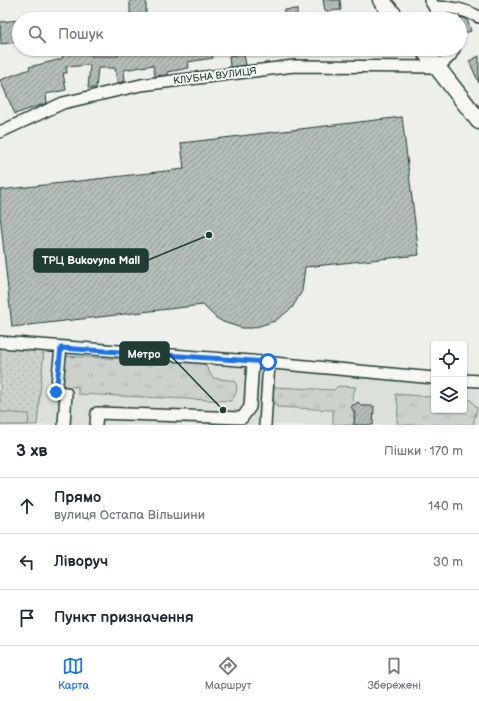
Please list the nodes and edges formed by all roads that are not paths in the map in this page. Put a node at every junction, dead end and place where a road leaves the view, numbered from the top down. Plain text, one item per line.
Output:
1 (380, 0) edge
2 (432, 4) edge
3 (391, 12) edge
4 (479, 17) edge
5 (429, 56) edge
6 (450, 56) edge
7 (438, 67) junction
8 (479, 121) edge
9 (0, 132) edge
10 (0, 342) edge
11 (61, 348) junction
12 (253, 361) junction
13 (268, 362) junction
14 (431, 378) edge
15 (467, 380) edge
16 (479, 382) edge
17 (64, 425) edge
18 (96, 425) edge
19 (265, 425) edge

1 - 3 highway
2 - 4 street
5 - 7 highway
6 - 7 street
7 - 8 highway
7 - 9 street, КЛУБНА ВУЛИЦЯ
10 - 11 street
11 - 12 street
11 - 17 street
12 - 13 street
12 - 18 street
13 - 14 street
13 - 19 street
15 - 16 street

